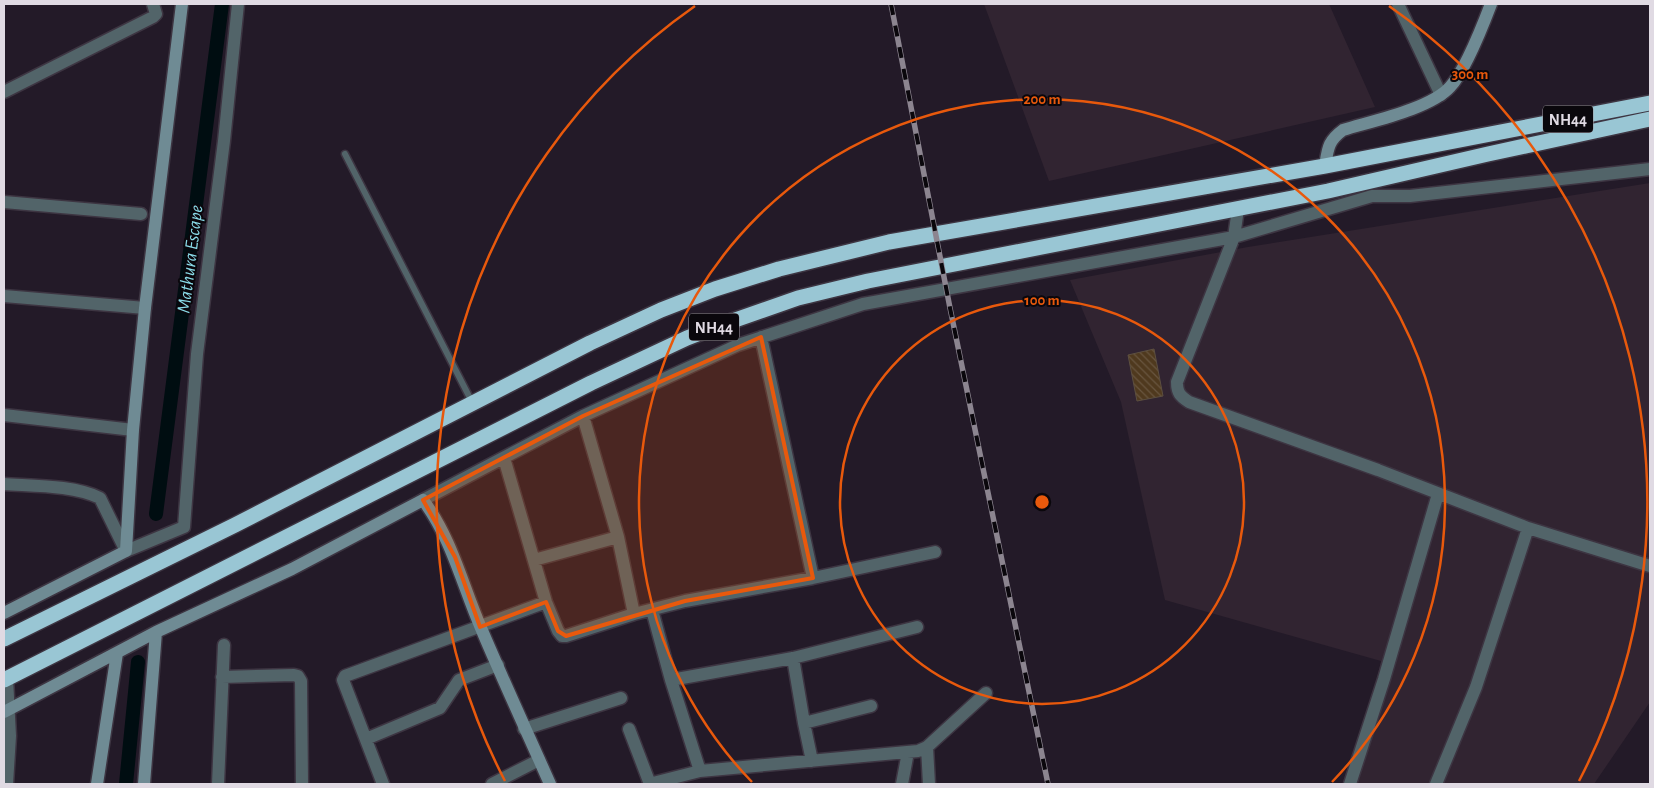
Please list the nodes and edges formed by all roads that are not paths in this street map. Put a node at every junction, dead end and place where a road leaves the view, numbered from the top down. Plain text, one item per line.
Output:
1 (153, 4) edge
2 (182, 4) edge
3 (238, 4) edge
4 (1398, 4) edge
5 (1490, 4) edge
6 (4, 92) edge
7 (1441, 95) junction
8 (1650, 104) edge
9 (1650, 119) edge
10 (345, 154) dead end
11 (1325, 166) junction
12 (1650, 169) edge
13 (4, 202) edge
14 (1238, 209) junction
15 (141, 214) dead end
16 (1234, 237) junction
17 (4, 296) edge
18 (145, 308) junction
19 (761, 337) junction
20 (473, 403) junction
21 (4, 415) edge
22 (582, 416) junction
23 (133, 430) junction
24 (504, 458) junction
25 (4, 484) edge
26 (1438, 494) junction
27 (423, 500) junction
28 (1528, 528) junction
29 (618, 537) junction
30 (126, 551) junction
31 (935, 552) dead end
32 (534, 560) junction
33 (1650, 566) edge
34 (814, 578) junction
35 (546, 602) junction
36 (652, 610) junction
37 (4, 613) edge
38 (634, 614) junction
39 (480, 627) junction
40 (917, 627) dead end
41 (156, 632) junction
42 (4, 638) edge
43 (224, 645) dead end
44 (117, 652) junction
45 (793, 658) junction
46 (498, 665) junction
47 (222, 677) junction
48 (5, 679) edge
49 (671, 680) junction
50 (986, 693) dead end
51 (621, 698) dead end
52 (871, 706) dead end
53 (6, 711) edge
54 (804, 723) junction
55 (524, 729) junction
56 (629, 729) dead end
57 (366, 739) junction
58 (927, 747) junction
59 (908, 752) junction
60 (539, 760) junction
61 (812, 761) junction
62 (700, 771) junction
63 (7, 784) edge
64 (97, 784) edge
65 (144, 784) edge
66 (218, 784) edge
67 (302, 784) edge
68 (383, 784) edge
69 (492, 784) edge
70 (550, 784) edge
71 (649, 784) edge
72 (902, 784) edge
73 (929, 784) edge
74 (1350, 784) edge
75 (1436, 784) edge

1 - 6 street
2 - 18 street
3 - 30 street
4 - 7 street
5 - 7 street
7 - 11 street
8 - 11 highway, NH44
9 - 14 highway, NH44
10 - 20 lane
11 - 20 highway, NH44
12 - 16 street
13 - 15 street
14 - 16 street
14 - 48 highway, NH44
16 - 19 street
16 - 26 street
17 - 18 street
18 - 23 street
19 - 22 street
19 - 34 street
20 - 42 highway, NH44
21 - 23 street
22 - 24 street
22 - 29 street
23 - 30 street
24 - 27 street
24 - 32 street
25 - 30 street
26 - 28 street
26 - 74 street
27 - 39 street
27 - 41 street
28 - 33 street
28 - 75 street
29 - 32 street
29 - 38 street
30 - 37 street
31 - 34 street
32 - 35 street
34 - 36 street
35 - 38 street
35 - 39 street
36 - 38 street
36 - 49 street
39 - 46 street
39 - 57 street
40 - 45 street
41 - 44 street
41 - 65 street
43 - 47 street
44 - 53 street
44 - 64 street
45 - 49 street
45 - 54 street
46 - 55 street
46 - 57 street
47 - 66 street
47 - 67 street
48 - 53 street
49 - 62 street
50 - 58 street
51 - 55 street
52 - 54 street
53 - 63 street
54 - 61 street
55 - 60 street
56 - 71 street
57 - 68 street
58 - 59 street
58 - 73 street
59 - 61 street
59 - 72 street
60 - 69 street
60 - 70 street
61 - 62 street
62 - 71 street

